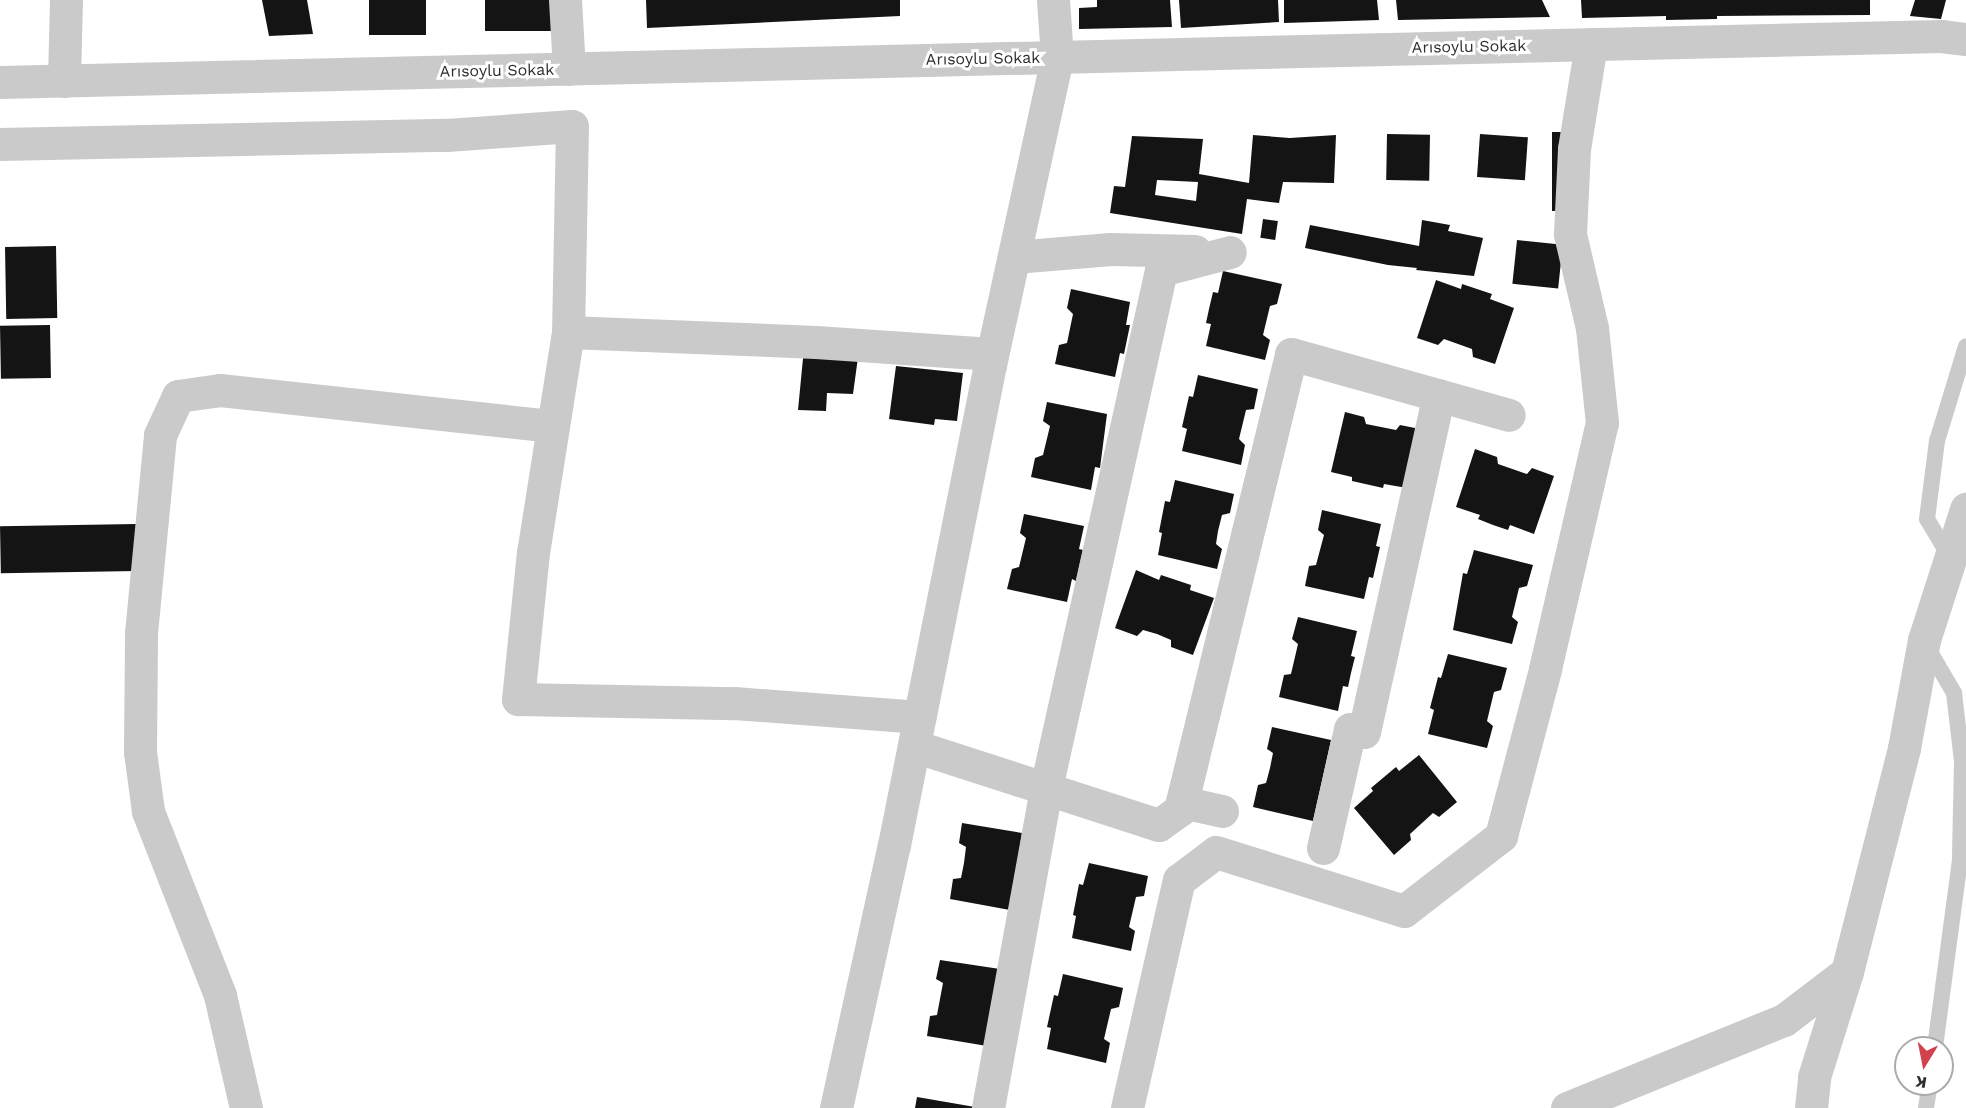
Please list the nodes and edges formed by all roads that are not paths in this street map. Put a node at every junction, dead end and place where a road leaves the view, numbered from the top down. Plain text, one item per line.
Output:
1 (66, 0) edge
2 (565, 0) edge
3 (1053, 0) edge
4 (1966, 39) edge
5 (1591, 44) junction
6 (1057, 57) junction
7 (569, 69) junction
8 (64, 81) junction
9 (0, 82) edge
10 (0, 144) edge
11 (1014, 257) junction
12 (568, 332) junction
13 (1966, 346) edge
14 (992, 354) junction
15 (1439, 395) junction
16 (1509, 415) dead end
17 (553, 426) junction
18 (1966, 509) edge
19 (1950, 557) junction
20 (1923, 640) junction
21 (917, 731) junction
22 (1046, 788) junction
23 (1182, 802) junction
24 (1222, 811) dead end
25 (1323, 848) dead end
26 (1847, 972) junction
27 (1937, 1036) edge
28 (246, 1108) edge
29 (836, 1108) edge
30 (988, 1108) edge
31 (1127, 1108) edge
32 (1567, 1108) edge
33 (1811, 1108) edge

1 - 8 street
2 - 7 street
3 - 6 street
4 - 5 street, Arısoylu Sokak
5 - 6 street, Arısoylu Sokak
5 - 31 street
6 - 7 street, Arısoylu Sokak
6 - 11 street
7 - 8 street, Arısoylu Sokak
8 - 9 street, Arısoylu Sokak
10 - 12 street
11 - 14 street
11 - 22 street
12 - 14 street
12 - 17 street
13 - 19 lane
14 - 21 street
15 - 16 street
15 - 23 street
15 - 25 street
17 - 21 street
17 - 28 street
18 - 19 street
19 - 20 street
20 - 26 street
20 - 27 lane
21 - 22 street
21 - 29 street
22 - 23 street
22 - 30 street
23 - 24 street
26 - 32 street
26 - 33 street

